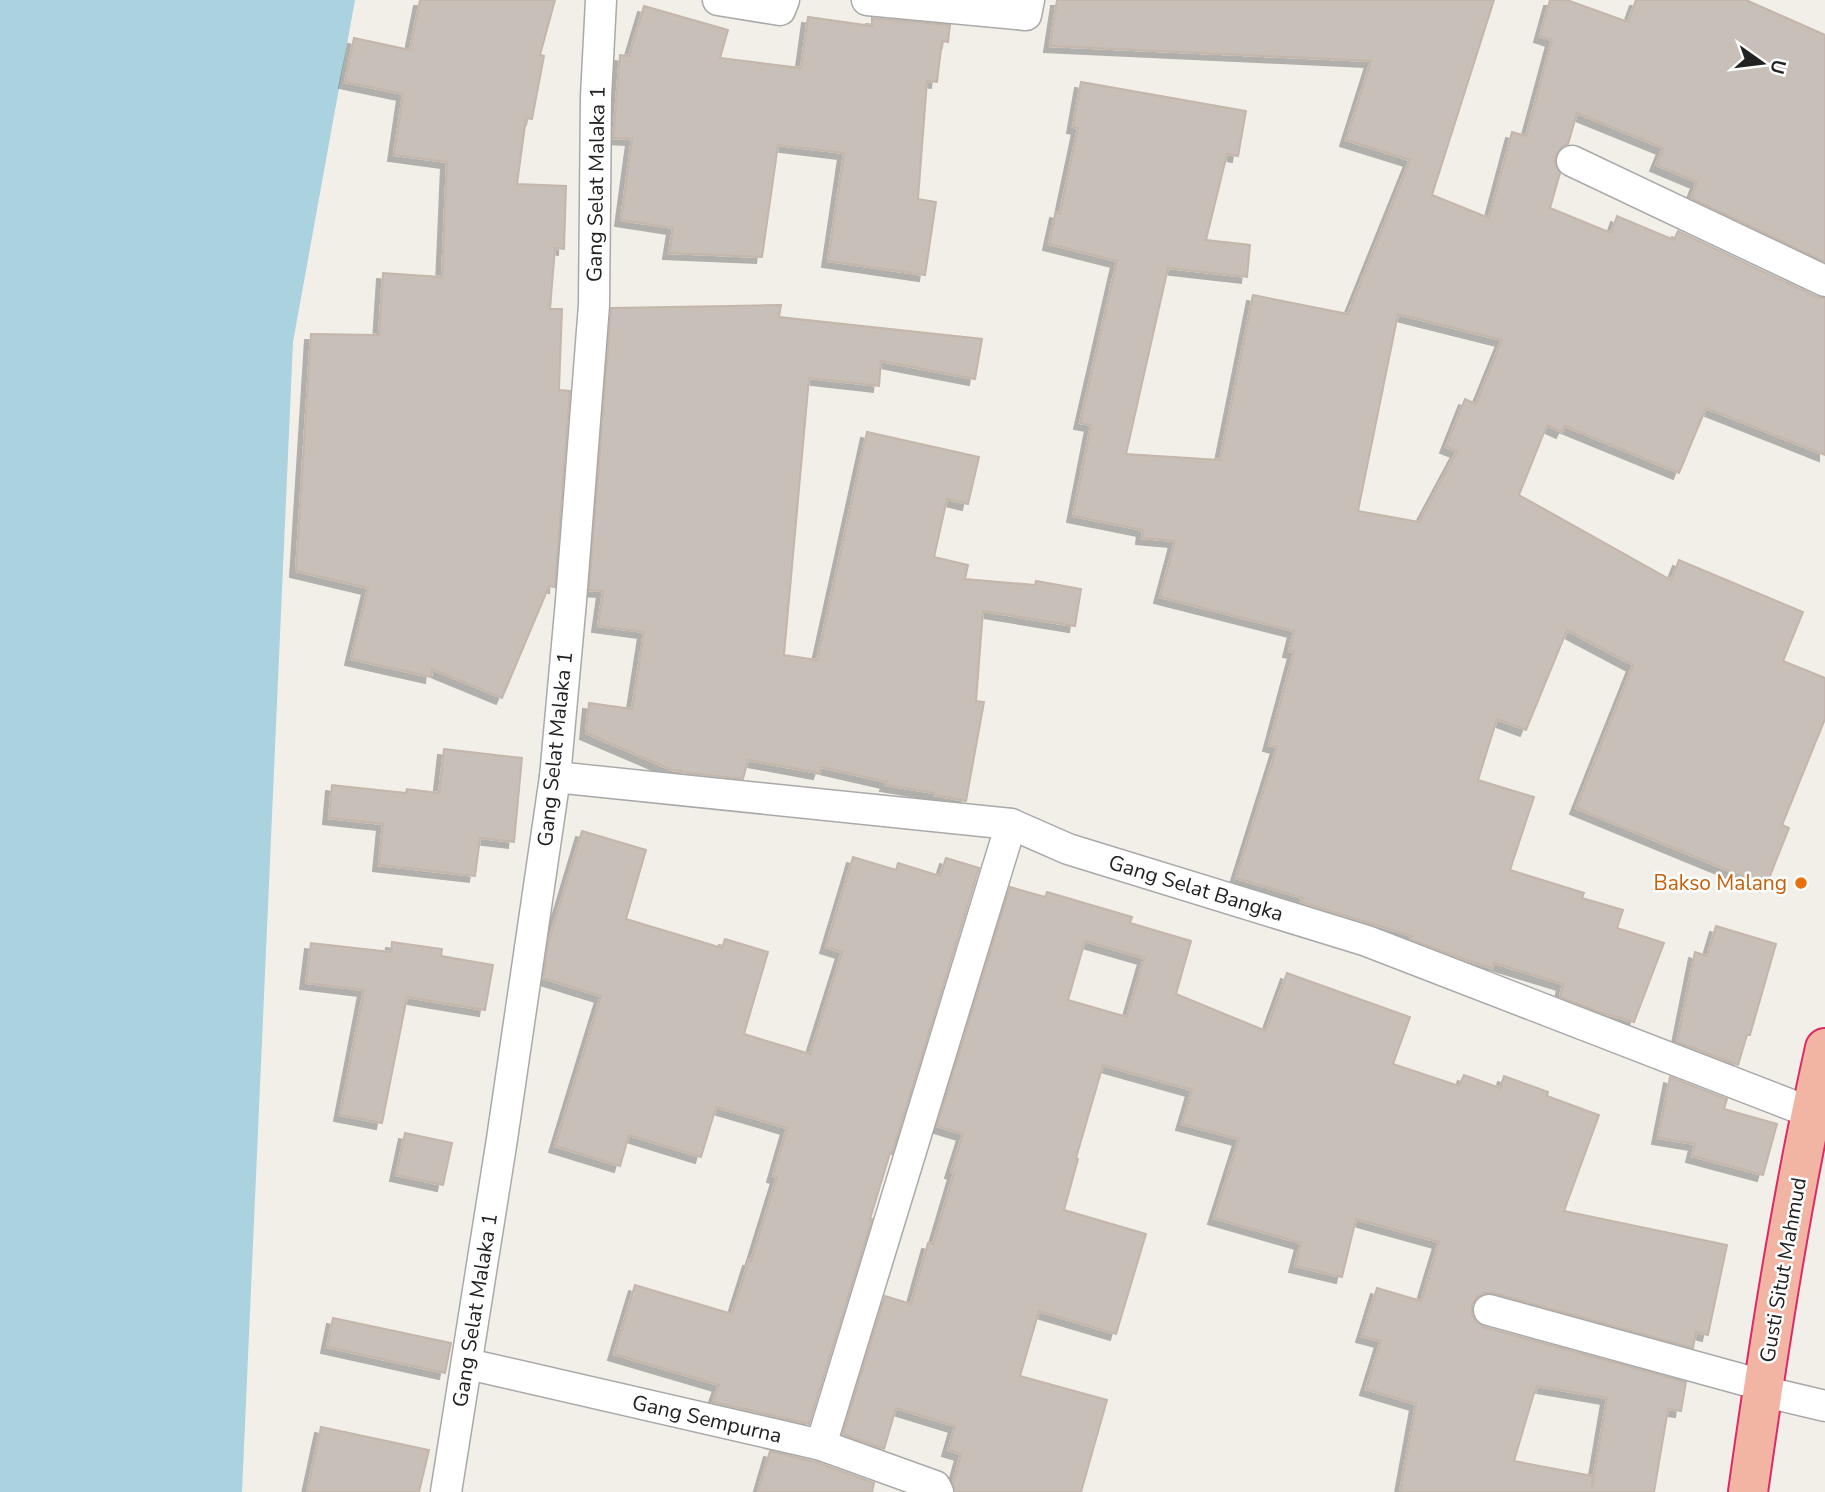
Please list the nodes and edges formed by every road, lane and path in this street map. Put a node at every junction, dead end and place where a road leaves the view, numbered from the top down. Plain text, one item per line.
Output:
1 (601, 0) edge
2 (718, 0) edge
3 (784, 0) edge
4 (867, 0) edge
5 (1029, 0) edge
6 (1572, 161) dead end
7 (1825, 281) edge
8 (555, 777) junction
9 (1011, 824) junction
10 (1825, 1048) edge
11 (1818, 1115) edge
12 (1489, 1310) dead end
13 (468, 1364) junction
14 (1762, 1388) junction
15 (1825, 1406) edge
16 (821, 1445) junction
17 (446, 1492) edge
18 (938, 1492) edge
19 (1748, 1492) edge

1 - 8 street, Gang Selat Malaka 1
2 - 3 street
4 - 5 street
6 - 7 street
8 - 9 street, Gang Selat Bangka
8 - 13 street, Gang Selat Malaka 1
9 - 11 street, Gang Selat Bangka
9 - 16 street
10 - 11 highway, Gusti Situt Mahmud
11 - 14 highway, Gusti Situt Mahmud
12 - 14 street
13 - 16 street, Gang Sempurna
13 - 17 street, Gang Selat Malaka 1
14 - 15 street
14 - 19 highway, Gusti Situt Mahmud
16 - 18 street, Gang Sempurna

